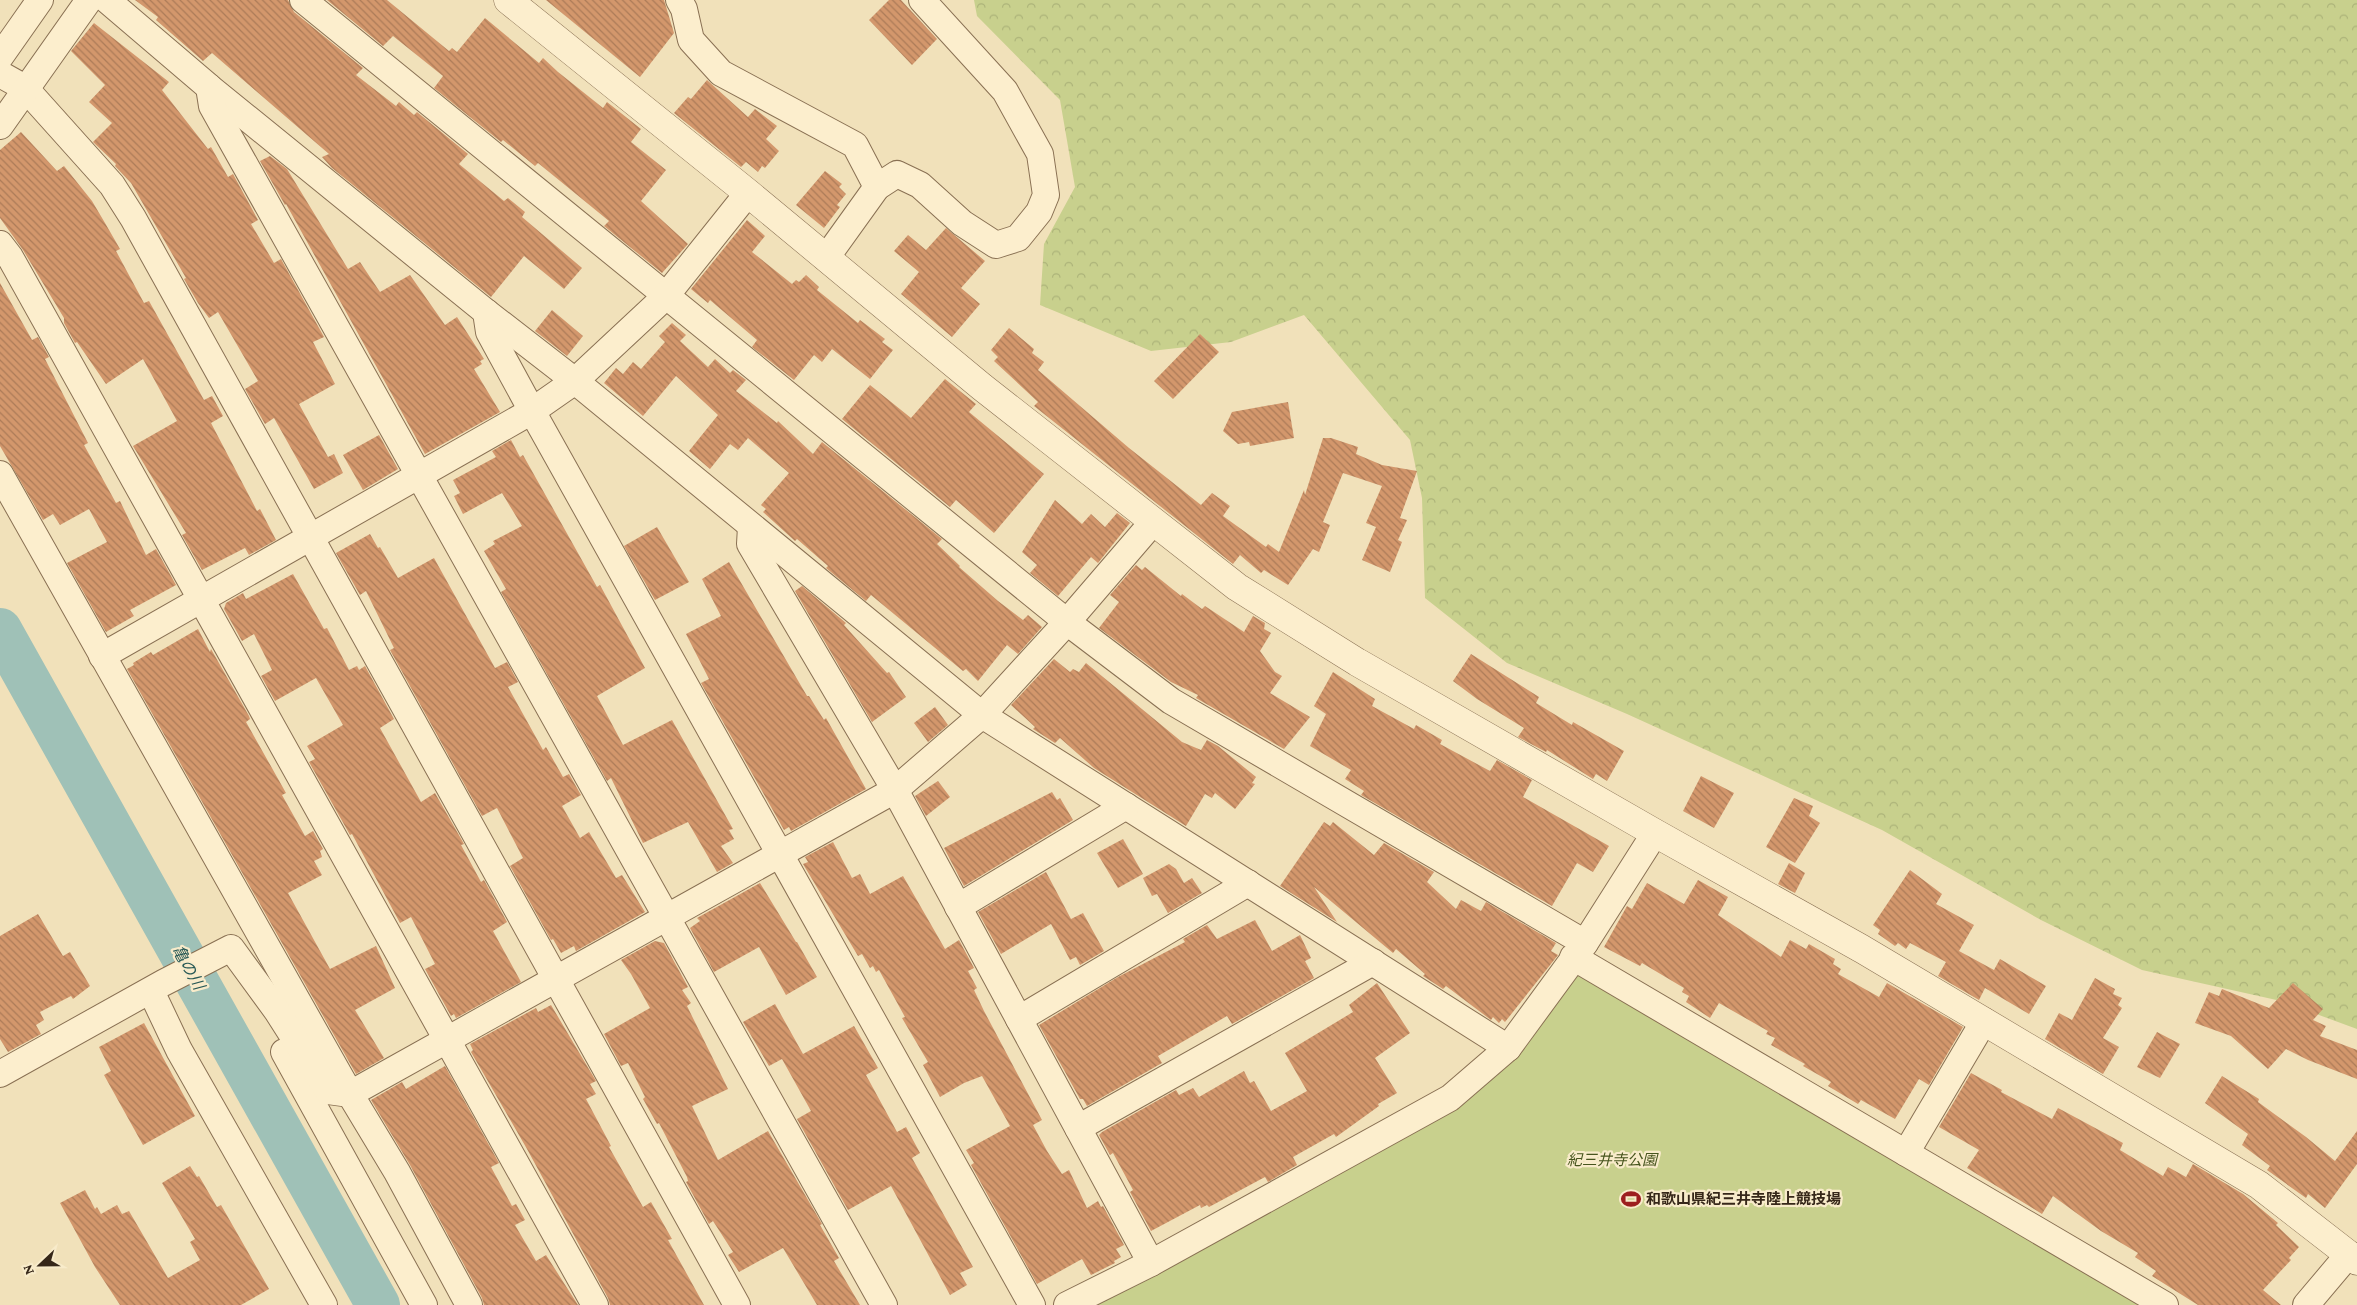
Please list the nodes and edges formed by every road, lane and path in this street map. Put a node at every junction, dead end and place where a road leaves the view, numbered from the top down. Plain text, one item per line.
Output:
1 (40, 0) edge
2 (89, 0) edge
3 (107, 0) edge
4 (303, 0) edge
5 (508, 0) edge
6 (679, 0) edge
7 (922, 0) edge
8 (0, 57) edge
9 (0, 74) edge
10 (208, 87) junction
11 (25, 88) junction
12 (0, 126) edge
13 (877, 187) junction
14 (748, 193) junction
15 (0, 244) edge
16 (826, 258) junction
17 (666, 297) junction
18 (486, 312) junction
19 (574, 381) junction
20 (532, 411) junction
21 (0, 474) edge
22 (419, 475) junction
23 (1153, 522) junction
24 (751, 526) junction
25 (311, 537) junction
26 (202, 598) junction
27 (1067, 622) junction
28 (102, 656) junction
29 (982, 715) junction
30 (895, 790) junction
31 (1126, 806) junction
32 (1655, 834) junction
33 (780, 854) junction
34 (1248, 883) junction
35 (958, 907) junction
36 (667, 918) junction
37 (1579, 950) junction
38 (1372, 962) junction
39 (556, 979) junction
40 (157, 987) junction
41 (277, 1011) junction
42 (1019, 1019) junction
43 (1984, 1021) junction
44 (447, 1040) junction
45 (1508, 1048) junction
46 (0, 1074) edge
47 (350, 1094) junction
48 (1078, 1128) junction
49 (1906, 1153) junction
50 (2353, 1257) edge
51 (1151, 1263) junction
52 (324, 1305) edge
53 (424, 1305) edge
54 (469, 1305) edge
55 (596, 1305) edge
56 (737, 1305) edge
57 (884, 1305) edge
58 (1032, 1305) edge
59 (1067, 1305) edge
60 (2165, 1305) edge
61 (2306, 1305) edge

1 - 8 street
2 - 11 street
3 - 10 street
4 - 17 street
5 - 14 street
6 - 13 street
7 - 13 street
9 - 11 street
10 - 18 street
10 - 22 street
11 - 12 street
11 - 25 street
13 - 16 street
14 - 16 street
14 - 17 street
15 - 26 street
16 - 23 street
17 - 19 street
17 - 27 street
18 - 19 street
18 - 20 street
19 - 20 street
19 - 24 street
20 - 22 street
20 - 33 street
21 - 28 street
22 - 25 street
22 - 36 street
23 - 27 street
23 - 32 street
24 - 29 street
24 - 30 street
25 - 26 street
25 - 39 street
26 - 28 street
26 - 44 street
27 - 29 street
27 - 37 street
28 - 47 street
29 - 30 street
29 - 31 street
30 - 33 street
30 - 35 street
31 - 34 street
31 - 35 street
32 - 37 street
32 - 43 street
33 - 36 street
33 - 58 street
34 - 38 street
34 - 42 street
35 - 42 street
36 - 39 street
36 - 57 street
37 - 45 street
37 - 49 street
38 - 45 street
38 - 48 street
39 - 44 street
39 - 56 street
40 - 41 street
40 - 46 street
40 - 52 street
41 - 47 street
41 - 53 street
42 - 48 street
43 - 49 street
43 - 50 street
44 - 47 street
44 - 55 street
45 - 51 street
47 - 54 street
48 - 51 street
49 - 60 street
50 - 61 street
51 - 59 street

